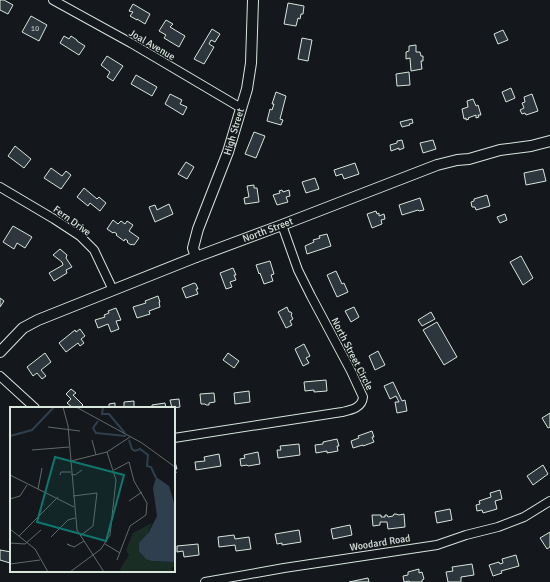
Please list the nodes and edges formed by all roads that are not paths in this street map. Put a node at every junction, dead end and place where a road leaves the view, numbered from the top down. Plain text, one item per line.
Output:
1 (53, 0) edge
2 (253, 0) edge
3 (241, 108) junction
4 (550, 141) edge
5 (0, 187) edge
6 (282, 225) junction
7 (196, 257) junction
8 (113, 290) junction
9 (0, 352) edge
10 (0, 376) edge
11 (34, 407) edge
12 (175, 438) edge
13 (550, 501) edge
14 (205, 582) edge

1 - 3 street, Joal Avenue
2 - 3 street, High Street
3 - 7 street, High Street
4 - 6 street, North Street
5 - 8 street, Fern Drive
6 - 7 street, North Street
6 - 12 street, North Street Circle
7 - 8 street, North Street
8 - 9 street, North Street
10 - 11 street
13 - 14 street, Woodard Road

